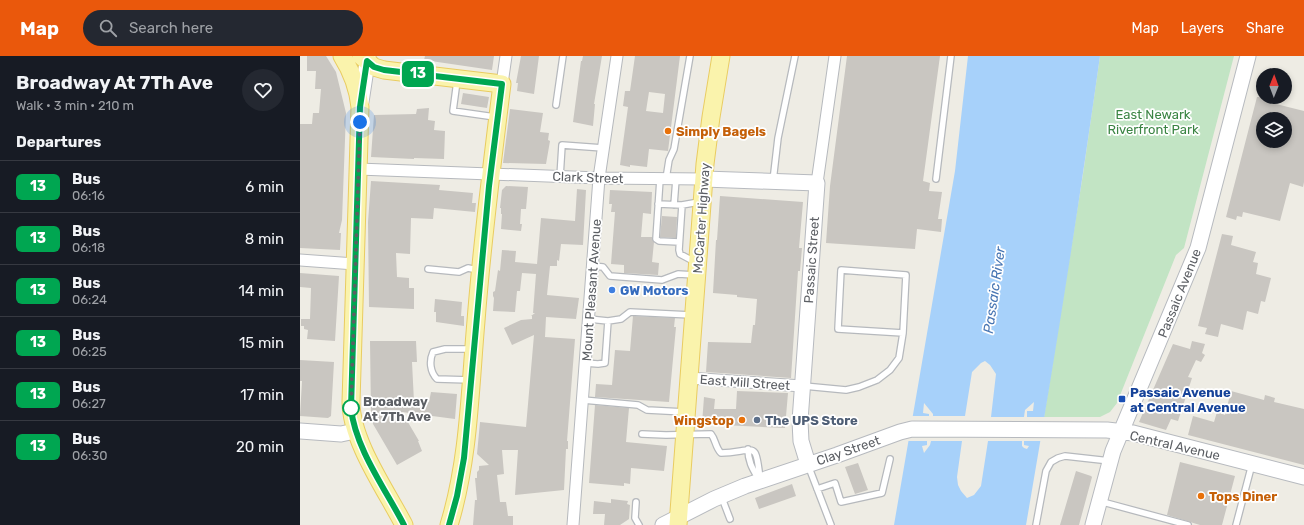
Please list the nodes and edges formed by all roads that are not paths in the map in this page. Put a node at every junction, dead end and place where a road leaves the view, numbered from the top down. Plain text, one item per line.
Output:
1 (342, 56) edge
2 (506, 56) edge
3 (563, 56) edge
4 (616, 56) edge
5 (690, 56) edge
6 (721, 56) edge
7 (794, 56) edge
8 (834, 56) edge
9 (951, 56) edge
10 (1248, 56) edge
11 (365, 58) edge
12 (458, 78) junction
13 (502, 84) junction
14 (556, 105) dead end
15 (360, 107) junction
16 (498, 118) junction
17 (604, 148) junction
18 (358, 169) junction
19 (490, 174) junction
20 (560, 177) junction
21 (599, 178) junction
22 (667, 179) junction
23 (704, 179) junction
24 (936, 180) dead end
25 (773, 181) junction
26 (817, 183) junction
27 (702, 202) junction
28 (658, 204) junction
29 (674, 205) junction
30 (682, 205) junction
31 (679, 242) junction
32 (300, 260) edge
33 (355, 264) junction
34 (592, 266) junction
35 (428, 269) dead end
36 (697, 269) junction
37 (481, 270) junction
38 (693, 316) junction
39 (589, 319) junction
40 (608, 321) junction
41 (903, 333) junction
42 (473, 349) junction
43 (585, 363) junction
44 (689, 378) junction
45 (471, 380) junction
46 (802, 386) junction
47 (583, 400) junction
48 (686, 412) junction
49 (1044, 429) joint
50 (300, 431) edge
51 (355, 431) junction
52 (1121, 432) junction
53 (642, 434) dead end
54 (684, 434) junction
55 (748, 449) junction
56 (890, 460) dead end
57 (1110, 461) junction
58 (808, 464) junction
59 (1252, 464) junction
60 (1304, 477) edge
61 (760, 481) junction
62 (817, 489) junction
63 (721, 495) junction
64 (1099, 501) junction
65 (636, 502) dead end
66 (455, 507) junction
67 (400, 518) edge
68 (730, 519) dead end
69 (678, 521) edge
70 (417, 525) edge
71 (434, 525) edge
72 (449, 525) edge
73 (573, 525) edge
74 (639, 525) edge
75 (664, 525) edge
76 (831, 525) edge
77 (1036, 525) edge
78 (1093, 525) edge
79 (1188, 525) edge
80 (1236, 525) edge

1 - 15 main road
2 - 13 street
3 - 14 lane
4 - 17 street, Mount Pleasant Avenue
5 - 22 lane
6 - 23 main road, McCarter Highway
7 - 25 lane
8 - 26 street, Passaic Street
9 - 24 lane
10 - 52 main road, Passaic Avenue
11 - 12 main road
11 - 15 main road
12 - 13 main road
12 - 16 lane
13 - 16 main road
15 - 18 main road
16 - 19 main road
17 - 20 lane
17 - 21 street, Mount Pleasant Avenue
18 - 19 street, Clark Street
18 - 33 main road
19 - 20 street, Clark Street
19 - 37 main road
20 - 21 street, Clark Street
21 - 22 street, Clark Street
21 - 34 street, Mount Pleasant Avenue
22 - 23 street, Clark Street
22 - 28 lane
22 - 29 lane
23 - 25 main road, Clark Street
23 - 27 main road, McCarter Highway
25 - 26 main road, Clark Street
26 - 46 main road, Passaic Street
27 - 30 lane
27 - 36 main road, McCarter Highway
28 - 29 lane
28 - 31 lane
29 - 30 lane
30 - 31 lane
31 - 36 lane
32 - 33 street
33 - 51 main road
34 - 36 lane
34 - 39 street, Mount Pleasant Avenue
35 - 37 lane
36 - 38 main road, McCarter Highway
37 - 42 main road
38 - 40 lane
38 - 44 main road, McCarter Highway
39 - 40 lane
39 - 43 street, Mount Pleasant Avenue
40 - 43 lane
41 - 41 lane
41 - 46 lane
42 - 45 main road
42 - 45 lane
43 - 47 street, Mount Pleasant Avenue
44 - 46 street, East Mill Street
44 - 48 main road, McCarter Highway
45 - 66 main road
46 - 58 main road, Passaic Street
47 - 48 lane
47 - 73 street, Mount Pleasant Avenue
48 - 54 main road, McCarter Highway
49 - 52 main road, Central Avenue
49 - 58 main road, Clay Street
50 - 51 main road
51 - 67 main road
52 - 57 main road, Passaic Avenue
52 - 59 main road, Central Avenue
53 - 54 lane
54 - 55 lane
54 - 69 main road, McCarter Highway
55 - 61 lane
55 - 61 lane
56 - 62 lane
57 - 64 main road, Passaic Avenue
57 - 77 lane
58 - 61 main road, Clay Street
58 - 62 lane
59 - 60 main road, Central Avenue
59 - 80 lane
61 - 63 main road, Clay Street
62 - 76 lane
63 - 68 lane
63 - 69 main road, Clay Street
64 - 78 main road, Passaic Avenue
64 - 79 lane
65 - 74 lane
66 - 71 main road
66 - 72 main road
67 - 70 main road
69 - 75 main road, Clay Street

